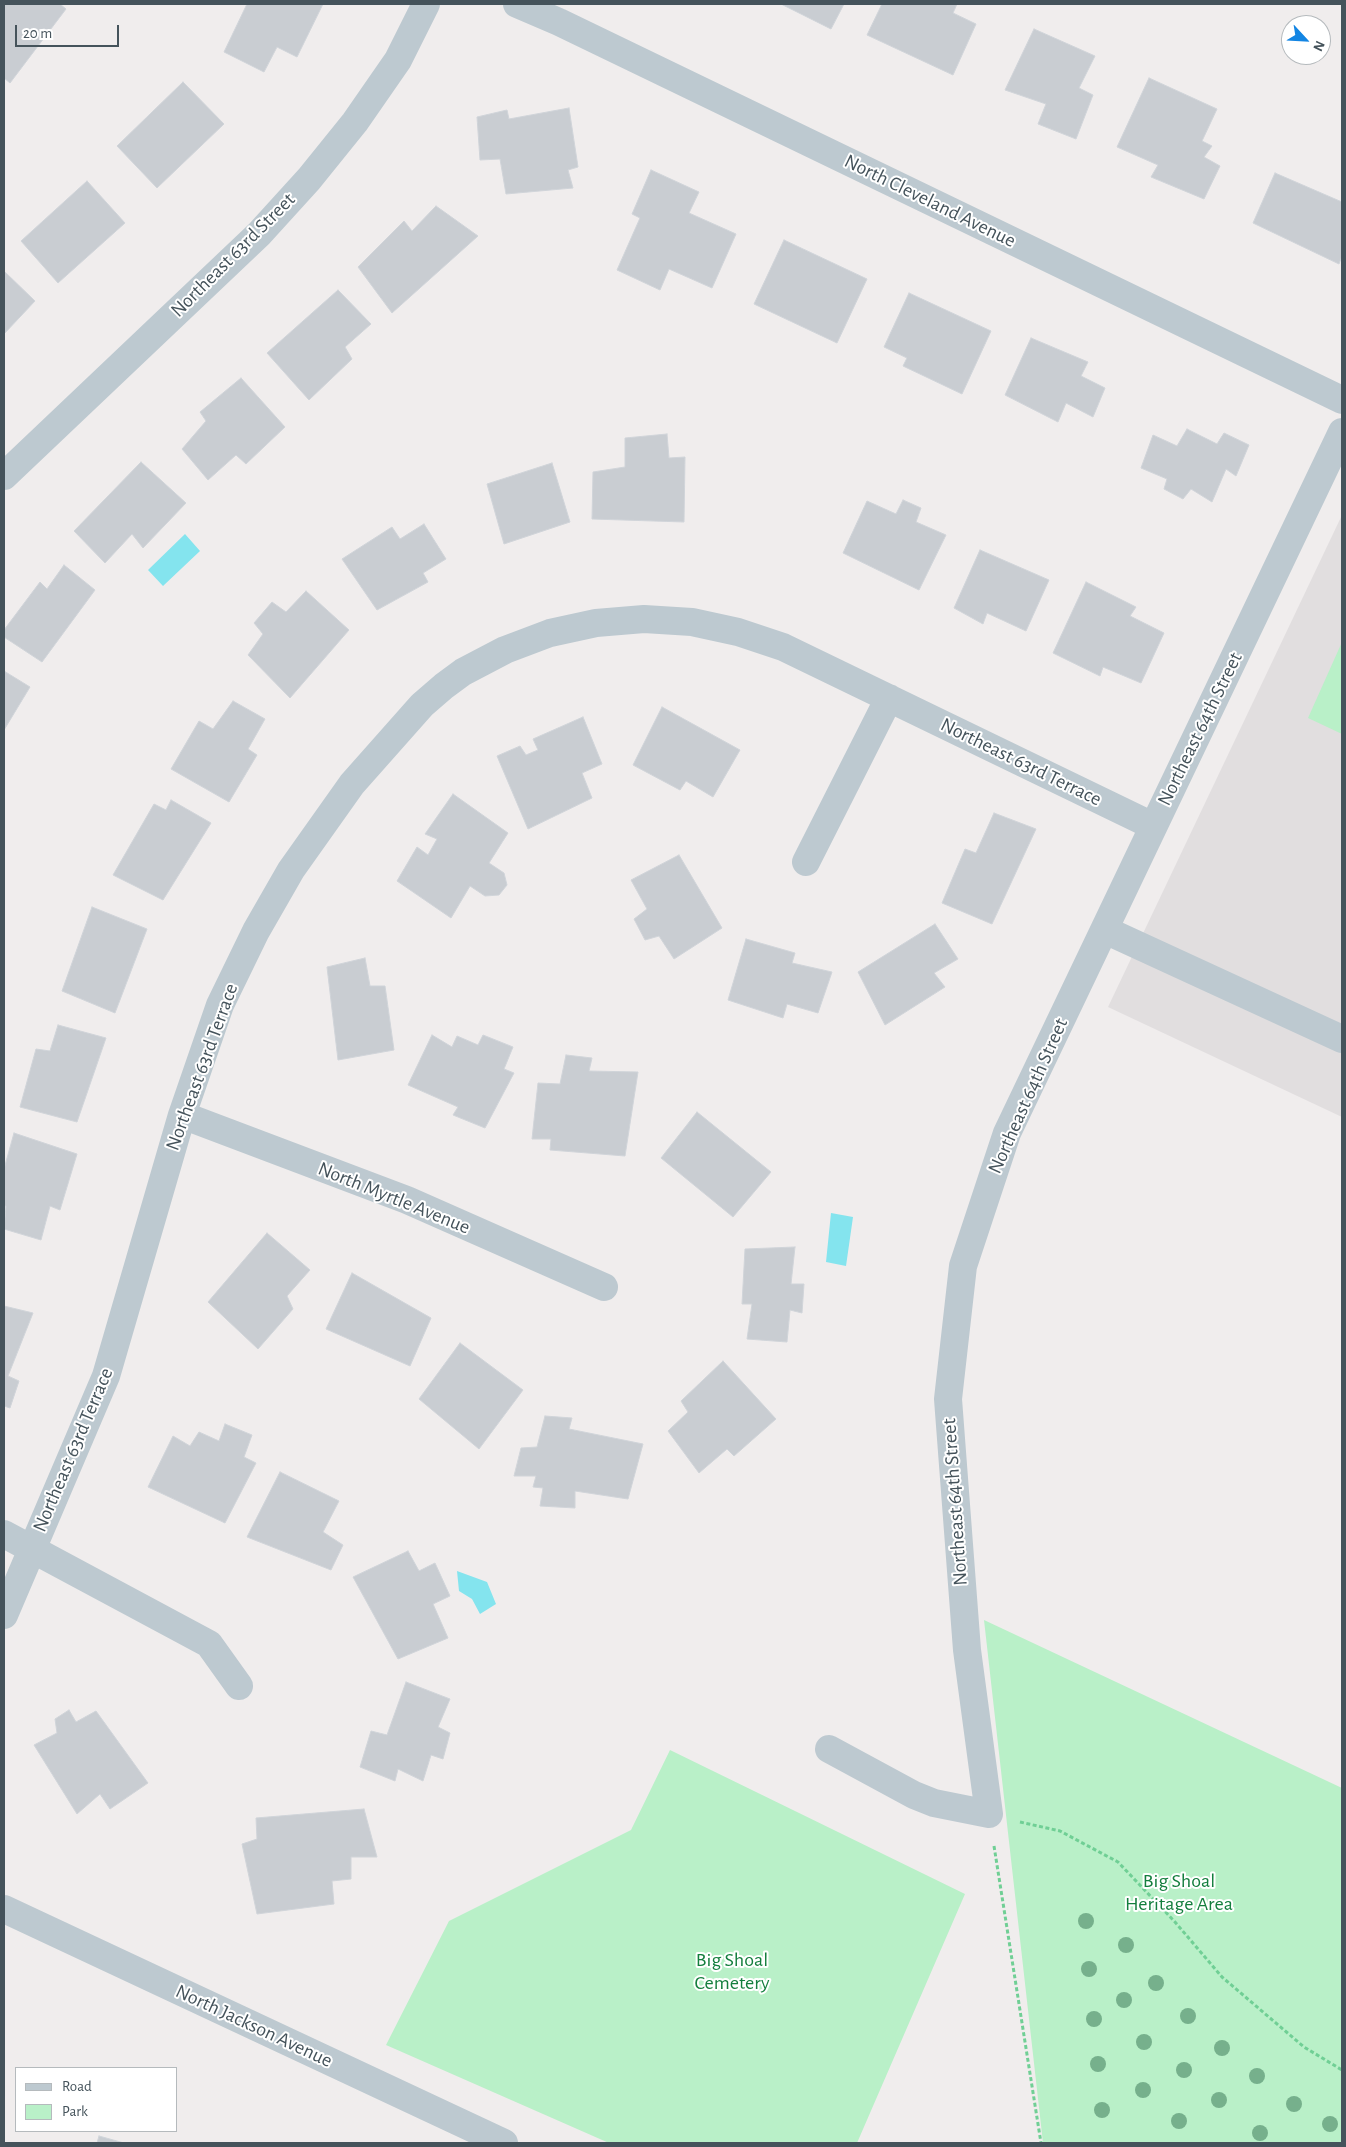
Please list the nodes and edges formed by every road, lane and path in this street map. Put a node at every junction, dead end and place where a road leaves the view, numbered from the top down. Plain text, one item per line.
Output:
1 (426, 4) edge
2 (517, 4) edge
3 (1342, 400) edge
4 (1342, 432) edge
5 (4, 476) edge
6 (888, 698) junction
7 (1153, 826) junction
8 (806, 862) dead end
9 (1105, 930) junction
10 (1342, 1039) edge
11 (182, 1115) junction
12 (604, 1286) dead end
13 (4, 1534) edge
14 (32, 1549) junction
15 (4, 1616) edge
16 (239, 1686) dead end
17 (829, 1749) dead end
18 (989, 1814) junction
19 (4, 1909) edge
20 (1342, 2070) edge
21 (504, 2143) edge
22 (1041, 2143) edge

1 - 5 street, Northeast 63rd Street
2 - 3 street, North Cleveland Avenue
4 - 7 street, Northeast 64th Street
6 - 7 street, Northeast 63rd Terrace
6 - 8 street
6 - 11 street, Northeast 63rd Terrace
7 - 9 street, Northeast 64th Street
9 - 10 street
9 - 18 street, Northeast 64th Street
11 - 12 street, North Myrtle Avenue
11 - 14 street, Northeast 63rd Terrace
13 - 14 street, Northeast 63rd Terrace
14 - 15 street, Northeast 63rd Terrace
14 - 16 street, Northeast 63rd Terrace
17 - 18 street
18 - 20 path
18 - 22 path
19 - 21 street, North Jackson Avenue

